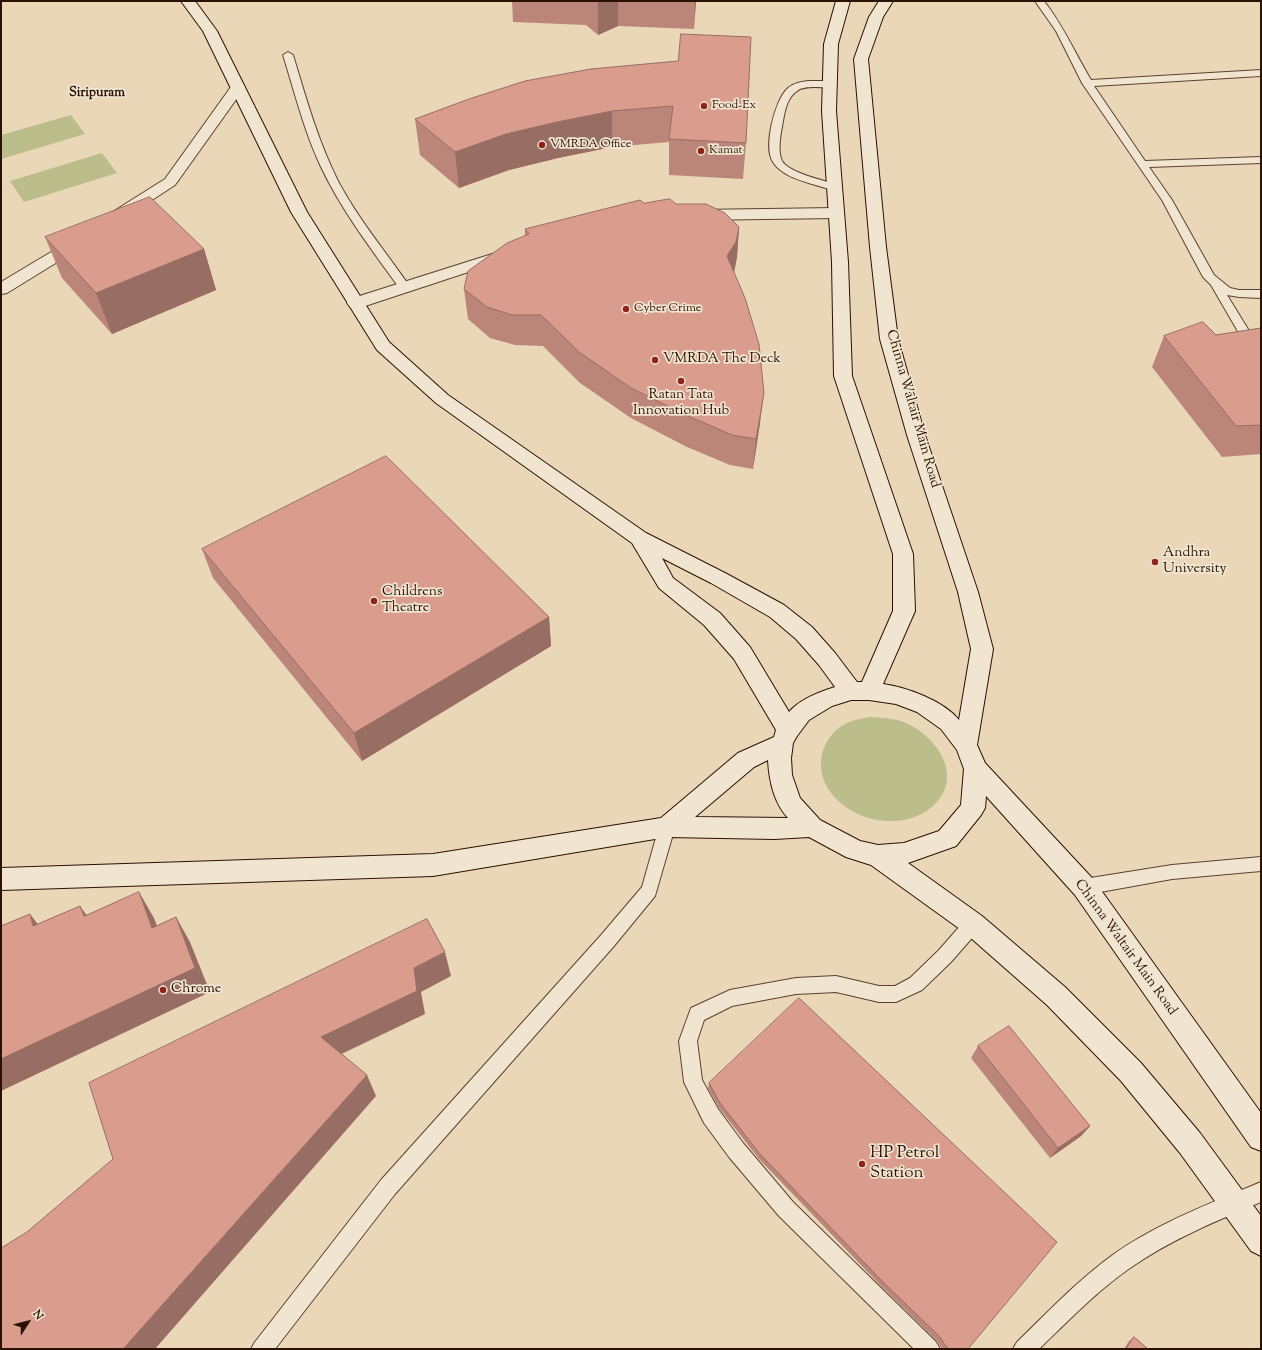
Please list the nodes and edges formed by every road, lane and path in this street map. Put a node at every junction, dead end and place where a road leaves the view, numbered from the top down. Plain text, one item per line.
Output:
1 (188, 1) edge
2 (843, 1) edge
3 (886, 1) edge
4 (1039, 1) edge
5 (288, 55) dead end
6 (1261, 73) edge
7 (1087, 83) junction
8 (830, 84) junction
9 (238, 86) junction
10 (1261, 160) edge
11 (1141, 164) junction
12 (835, 187) junction
13 (836, 212) junction
14 (680, 216) edge
15 (524, 249) edge
16 (1216, 286) junction
17 (404, 287) junction
18 (1, 289) edge
19 (1261, 294) edge
20 (356, 303) junction
21 (1256, 351) edge
22 (638, 538) junction
23 (860, 691) junction
24 (785, 737) junction
25 (966, 745) junction
26 (976, 769) junction
27 (667, 827) junction
28 (812, 827) junction
29 (878, 856) junction
30 (1261, 864) edge
31 (1, 879) edge
32 (1084, 887) junction
33 (973, 924) junction
34 (1261, 1137) edge
35 (1261, 1192) edge
36 (1234, 1204) junction
37 (1261, 1241) edge
38 (262, 1349) edge
39 (929, 1349) edge
40 (1024, 1349) edge

1 - 9 street
2 - 8 street
3 - 25 street, Chinna Waltair Main Road
4 - 7 lane
5 - 17 lane
6 - 7 lane
7 - 11 lane
8 - 12 street
8 - 12 lane
9 - 18 street
9 - 20 street
10 - 11 lane
11 - 16 lane
12 - 13 street
13 - 14 street
13 - 23 street
15 - 17 street
16 - 19 lane
16 - 21 lane
17 - 20 street
20 - 22 street
22 - 23 street
22 - 24 street
23 - 24 street
23 - 25 street
24 - 27 street
24 - 28 street
25 - 26 street
26 - 29 street
26 - 32 street, Chinna Waltair Main Road
27 - 28 street
27 - 31 street
27 - 38 lane
28 - 29 street
29 - 33 street
30 - 32 lane
32 - 34 street, Chinna Waltair Main Road
33 - 36 street
33 - 39 lane
35 - 36 lane
36 - 37 street
36 - 40 lane

